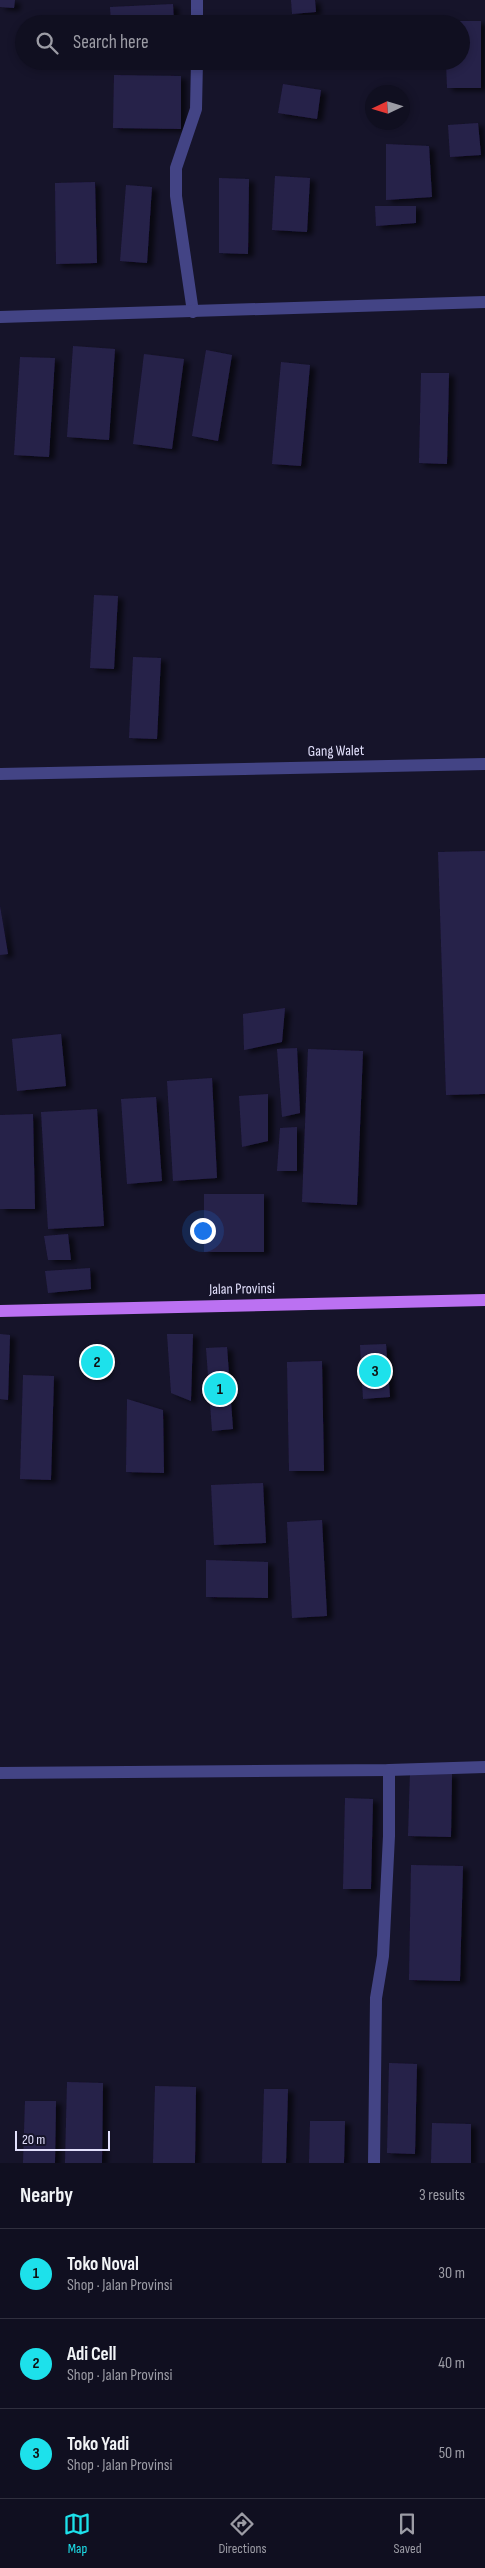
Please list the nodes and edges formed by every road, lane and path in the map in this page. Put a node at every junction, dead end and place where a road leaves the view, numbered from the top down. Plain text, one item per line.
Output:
1 (197, 0) edge
2 (198, 15) edge
3 (197, 70) edge
4 (485, 302) edge
5 (193, 312) junction
6 (0, 317) edge
7 (485, 764) edge
8 (0, 774) edge
9 (485, 1300) edge
10 (0, 1311) edge
11 (485, 1767) edge
12 (388, 1770) junction
13 (0, 1772) edge
14 (374, 2163) edge

1 - 2 street
3 - 5 street
4 - 5 street
5 - 6 street
7 - 8 street, Gang Walet
9 - 10 main road, Jalan Provinsi
11 - 12 street
12 - 13 street
12 - 14 street

